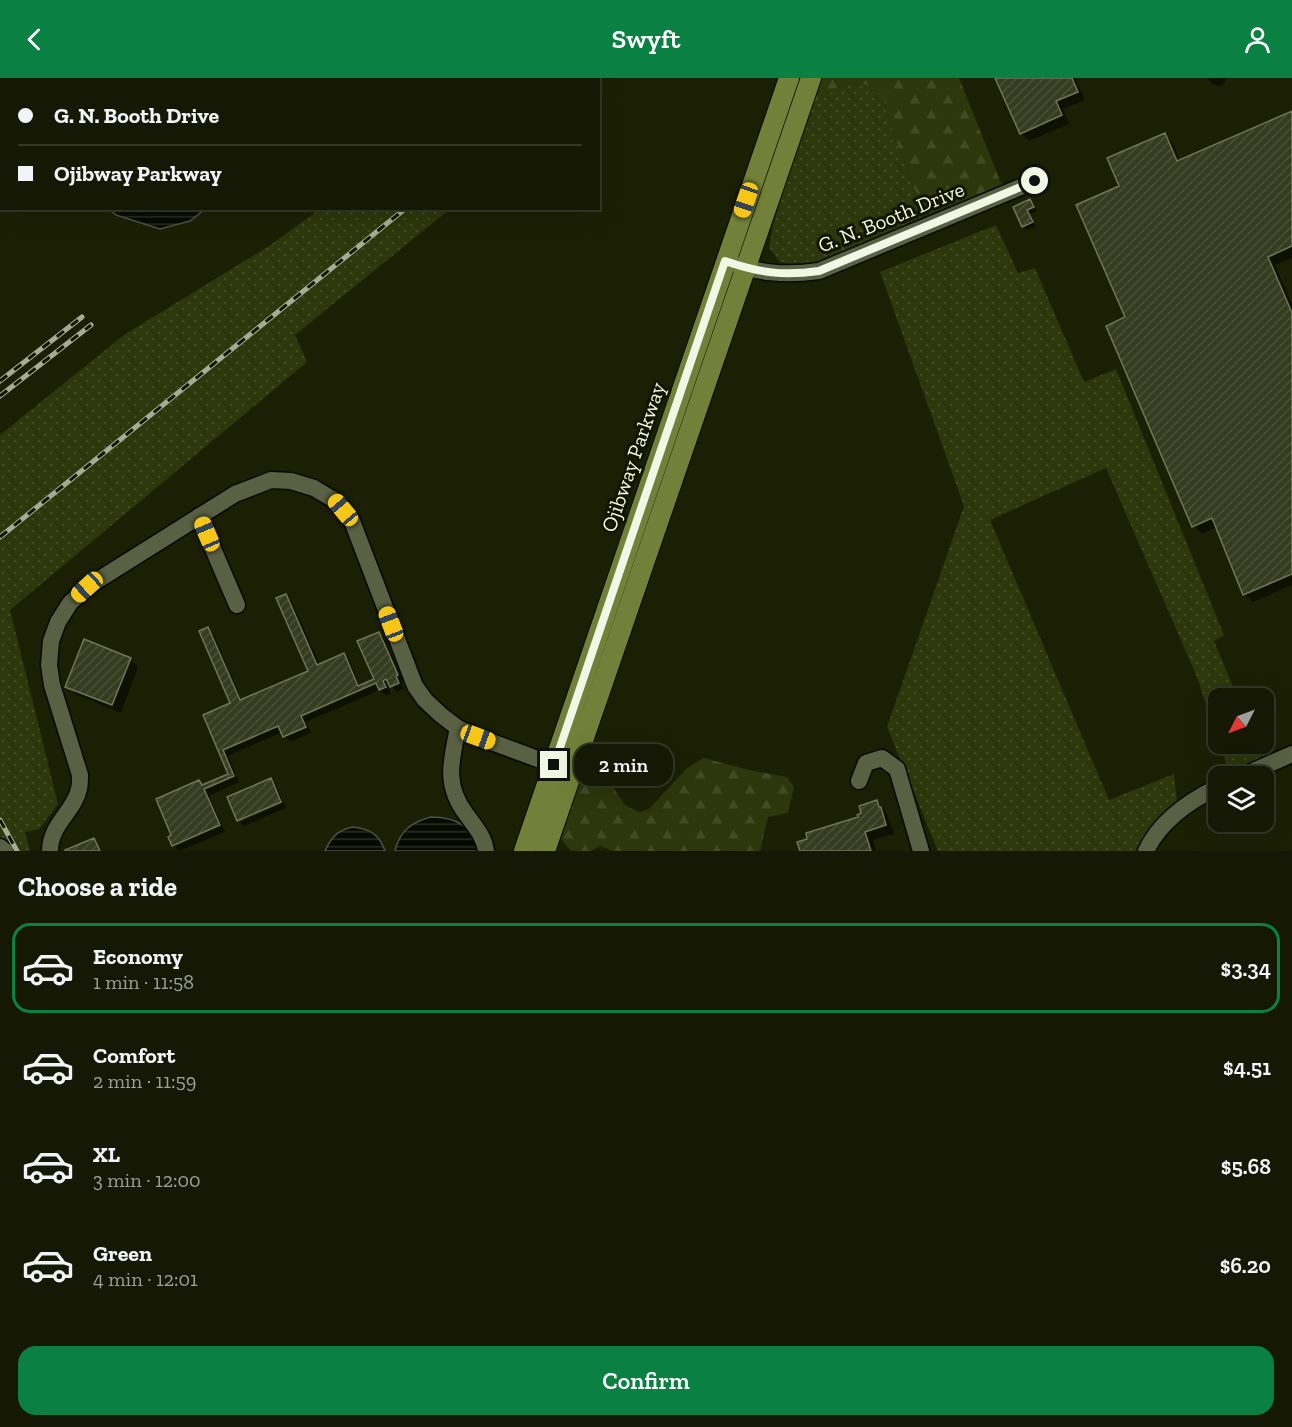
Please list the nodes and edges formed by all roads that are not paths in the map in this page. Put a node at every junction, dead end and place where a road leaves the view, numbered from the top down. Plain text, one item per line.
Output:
1 (789, 78) edge
2 (811, 78) edge
3 (1035, 181) dead end
4 (725, 261) junction
5 (745, 268) junction
6 (199, 516) junction
7 (237, 605) dead end
8 (458, 728) junction
9 (578, 755) junction
10 (1291, 756) edge
11 (556, 760) junction
12 (1267, 766) edge
13 (859, 781) dead end
14 (1208, 792) edge
15 (0, 847) edge
16 (46, 850) edge
17 (5, 851) edge
18 (486, 851) edge
19 (524, 851) edge
20 (545, 851) edge
21 (921, 851) edge
22 (1146, 851) edge

1 - 4 main road, Ojibway Parkway
2 - 5 main road
3 - 5 street, G. N. Booth Drive
4 - 5 street, G. N. Booth Drive
4 - 11 main road, Ojibway Parkway
5 - 9 main road
6 - 7 street
6 - 8 street
6 - 16 street
8 - 11 street
8 - 18 street
9 - 11 street
9 - 20 main road
10 - 12 street
11 - 19 main road, Ojibway Parkway
13 - 21 street
14 - 22 street
15 - 17 street

